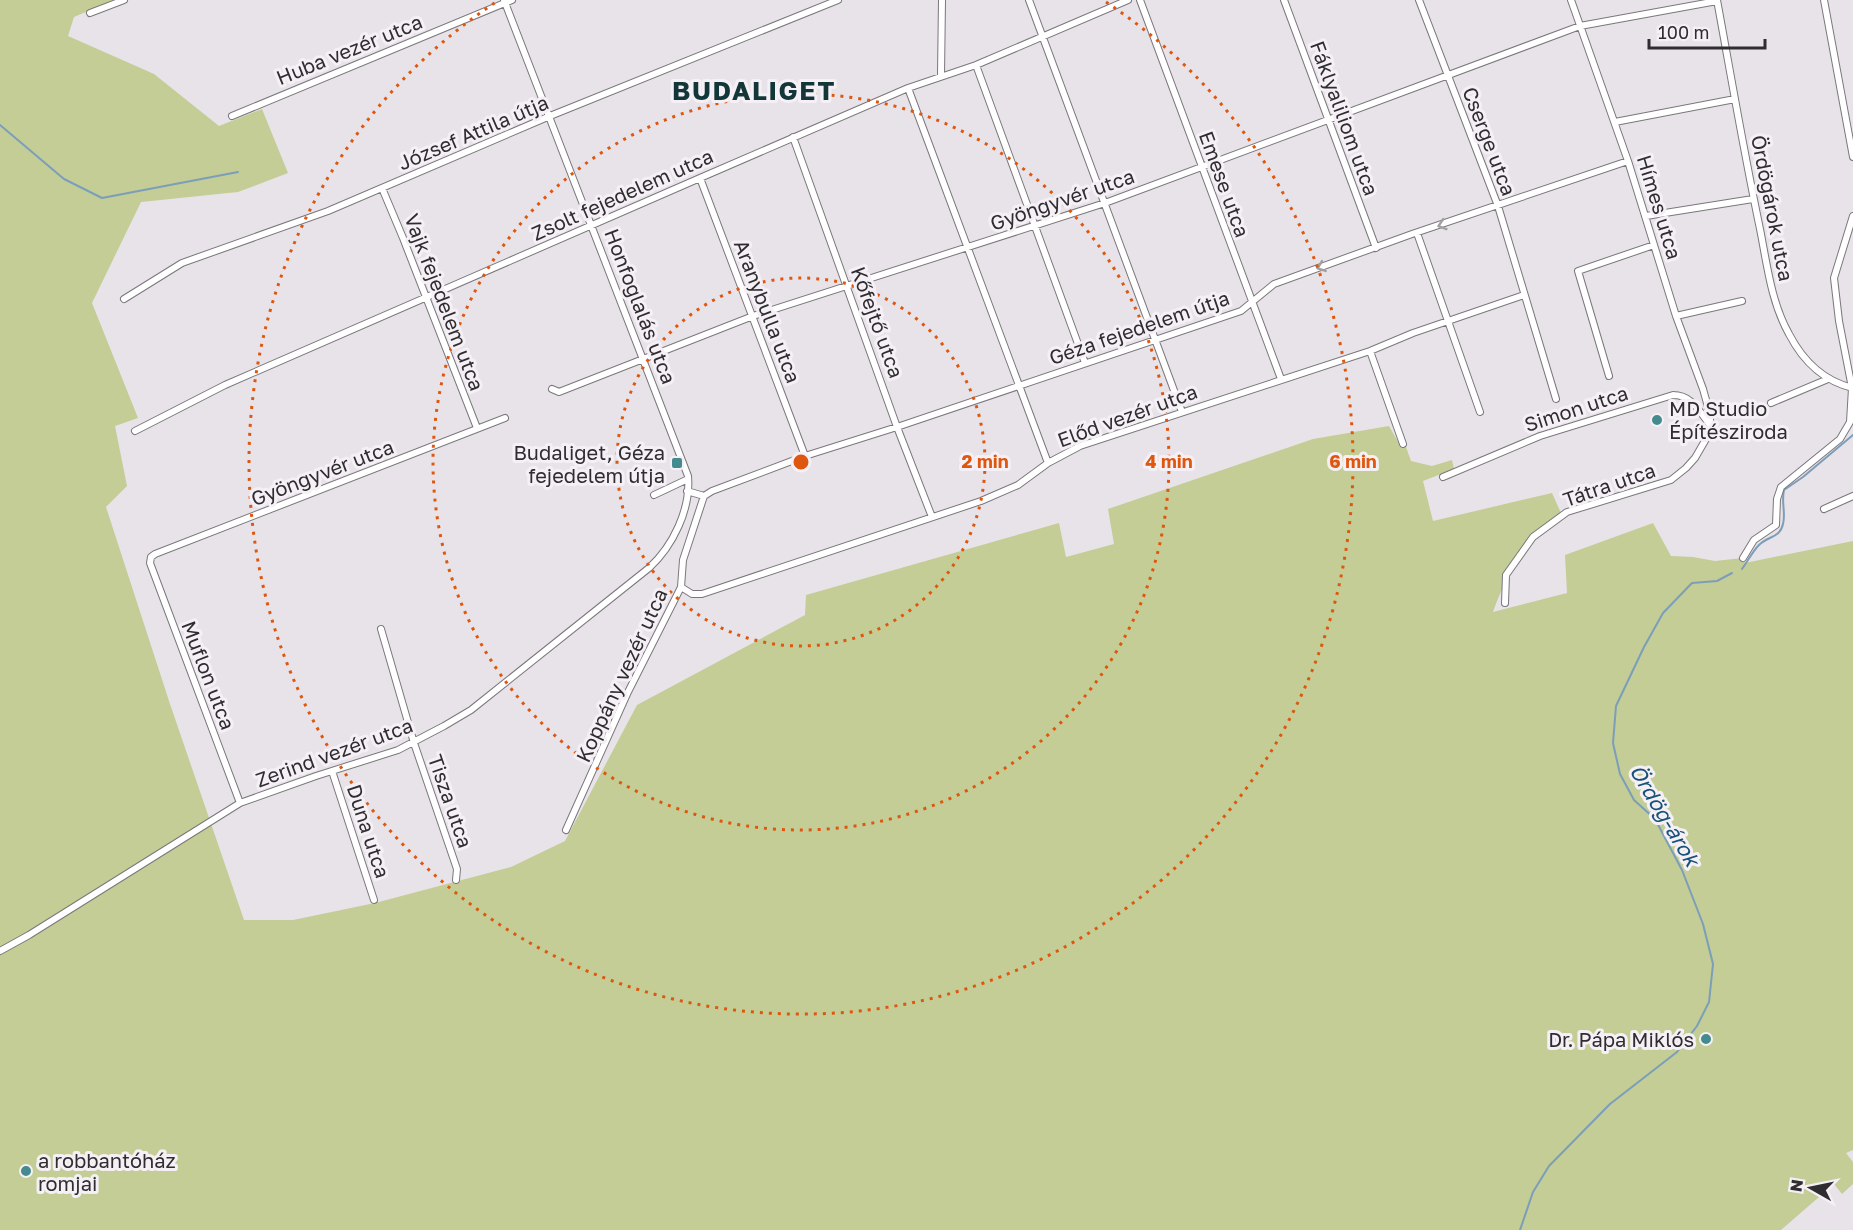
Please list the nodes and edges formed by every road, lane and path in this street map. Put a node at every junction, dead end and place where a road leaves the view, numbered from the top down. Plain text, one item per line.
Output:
1 (124, 0) edge
2 (838, 0) edge
3 (942, 0) edge
4 (1029, 0) edge
5 (1128, 0) edge
6 (1140, 0) edge
7 (1284, 0) edge
8 (1419, 0) edge
9 (1571, 0) edge
10 (1717, 0) edge
11 (1824, 0) edge
12 (507, 1) edge
13 (90, 13) dead end
14 (1580, 26) junction
15 (1043, 37) junction
16 (976, 65) junction
17 (941, 75) junction
18 (1447, 76) junction
19 (908, 88) junction
20 (1735, 99) junction
21 (232, 116) dead end
22 (550, 116) junction
23 (1327, 120) junction
24 (1614, 122) junction
25 (793, 137) junction
26 (1853, 157) edge
27 (1628, 161) junction
28 (1201, 168) junction
29 (700, 178) junction
30 (382, 188) junction
31 (1753, 199) junction
32 (1105, 203) junction
33 (1498, 206) junction
34 (1646, 216) junction
35 (1853, 216) edge
36 (592, 225) junction
37 (1035, 226) junction
38 (1418, 233) junction
39 (1654, 245) junction
40 (968, 248) junction
41 (1376, 248) junction
42 (848, 286) junction
43 (1524, 296) junction
44 (426, 297) junction
45 (124, 299) dead end
46 (1742, 301) dead end
47 (1252, 303) junction
48 (753, 316) junction
49 (1676, 316) junction
50 (1449, 321) junction
51 (1155, 339) junction
52 (1370, 351) junction
53 (643, 358) junction
54 (1085, 363) junction
55 (1609, 376) dead end
56 (1281, 379) junction
57 (1828, 379) junction
58 (1020, 384) junction
59 (1853, 388) edge
60 (552, 389) dead end
61 (1556, 399) dead end
62 (1771, 402) dead end
63 (1182, 411) junction
64 (1480, 412) dead end
65 (505, 418) dead end
66 (1710, 426) junction
67 (897, 427) junction
68 (477, 428) junction
69 (135, 431) dead end
70 (1403, 444) dead end
71 (805, 456) junction
72 (1048, 463) junction
73 (1443, 477) dead end
74 (688, 479) junction
75 (687, 490) junction
76 (654, 495) dead end
77 (704, 496) junction
78 (1853, 496) edge
79 (1824, 509) dead end
80 (932, 518) junction
81 (151, 557) joint
82 (1743, 558) dead end
83 (681, 587) junction
84 (1505, 603) dead end
85 (381, 629) dead end
86 (414, 743) junction
87 (332, 771) junction
88 (240, 803) junction
89 (566, 830) dead end
90 (456, 880) dead end
91 (374, 900) dead end
92 (0, 951) edge

1 - 13 street
2 - 22 street, József Attila útja
3 - 17 street
4 - 15 street
5 - 15 street, Zsolt fejedelem utca
6 - 28 street, Emese utca
7 - 23 street, Fáklyaliliom utca
8 - 18 street, Cserge utca
9 - 14 street, Hímes utca
10 - 14 street, Gyöngyvér utca
10 - 20 street, Ördögárok utca
11 - 26 street
12 - 21 street, Huba vezér utca
12 - 22 street, Honfoglalás utca
14 - 18 street, Gyöngyvér utca
14 - 24 street, Hímes utca
15 - 16 street, Zsolt fejedelem utca
15 - 32 street
16 - 17 street, Zsolt fejedelem utca
16 - 37 street
17 - 19 street, Zsolt fejedelem utca
18 - 23 street, Gyöngyvér utca
18 - 33 street, Cserge utca
19 - 25 street, Zsolt fejedelem utca
19 - 40 street
20 - 24 street
20 - 31 street, Ördögárok utca
22 - 30 street, József Attila útja
22 - 36 street, Honfoglalás utca
23 - 28 street, Gyöngyvér utca
23 - 41 street, Fáklyaliliom utca
24 - 27 street, Hímes utca
25 - 29 street, Zsolt fejedelem utca
25 - 42 street, Kőfejtő utca
27 - 33 street, Géza fejedelem útja
27 - 34 street, Hímes utca
28 - 32 street, Gyöngyvér utca
28 - 47 street, Emese utca
29 - 36 street, Zsolt fejedelem utca
29 - 48 street, Aranybulla utca
30 - 44 street, Vajk fejedelem utca
30 - 45 street, József Attila útja
31 - 34 street
31 - 57 street, Ördögárok utca
32 - 37 street, Gyöngyvér utca
32 - 51 street
33 -> 38 street, Géza fejedelem útja
33 - 43 street, Cserge utca
34 - 39 street, Hímes utca
35 - 59 street
36 - 44 street, Zsolt fejedelem utca
36 - 53 street, Honfoglalás utca
37 - 40 street, Gyöngyvér utca
37 - 54 street
38 - 41 street, Géza fejedelem útja
38 - 50 street
39 - 49 street, Hímes utca
39 - 55 street
40 - 42 street, Gyöngyvér utca
40 - 58 street
41 -> 47 street, Géza fejedelem útja
42 - 48 street, Gyöngyvér utca
42 - 67 street, Kőfejtő utca
43 - 50 street, Előd vezér utca
43 - 61 street, Cserge utca
44 - 68 street, Vajk fejedelem utca
44 - 69 street, Zsolt fejedelem utca
46 - 49 street
47 - 51 street, Géza fejedelem útja
47 - 56 street, Emese utca
48 - 53 street, Gyöngyvér utca
48 - 71 street, Aranybulla utca
49 - 66 street, Hímes utca
50 - 52 street, Előd vezér utca
50 - 64 street
51 - 54 street, Géza fejedelem útja
51 - 63 street
52 - 56 street, Előd vezér utca
52 - 70 street
53 - 60 street, Gyöngyvér utca
53 - 74 street, Honfoglalás utca
54 - 58 street, Géza fejedelem útja
56 - 63 street, Előd vezér utca
57 - 59 street, Ördögárok utca
57 - 62 street
58 - 67 street, Géza fejedelem útja
58 - 72 street
59 - 82 street
63 - 72 street, Előd vezér utca
65 - 68 street, Gyöngyvér utca
66 - 73 street, Simon utca
66 - 84 street, Tátra utca
67 - 71 street, Géza fejedelem útja
67 - 80 street, Kőfejtő utca
68 - 81 street, Gyöngyvér utca
71 - 77 street, Géza fejedelem útja
72 - 80 street, Előd vezér utca
74 - 75 street, Honfoglalás utca
74 - 76 street
75 - 77 street
75 - 86 street, Zerind vezér utca
77 - 83 street, Koppány vezér utca
78 - 79 street
80 - 83 street, Előd vezér utca
81 - 88 street, Muflon utca
83 - 89 street, Koppány vezér utca
85 - 86 street, Tisza utca
86 - 87 street, Zerind vezér utca
86 - 90 street, Tisza utca
87 - 88 street, Zerind vezér utca
87 - 91 street, Duna utca
88 - 92 street, Zerind vezér utca

